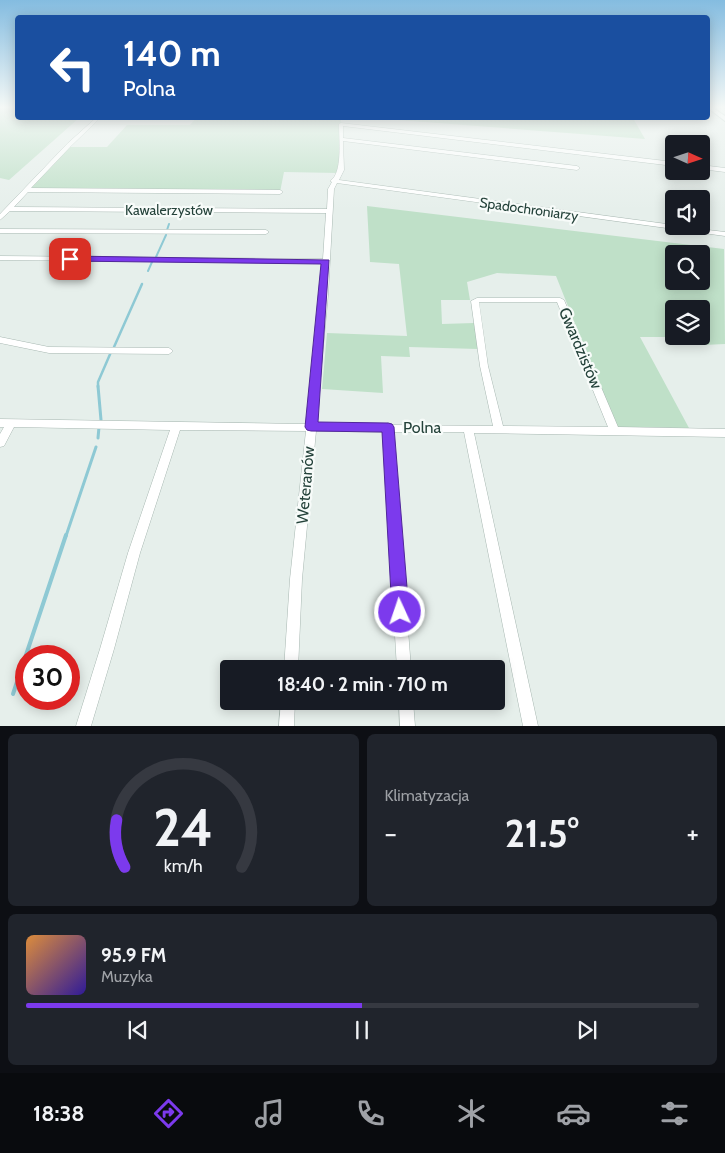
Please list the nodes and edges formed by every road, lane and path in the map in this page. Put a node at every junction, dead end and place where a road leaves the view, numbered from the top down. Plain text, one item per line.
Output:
1 (71, 142) edge
2 (341, 142) edge
3 (373, 142) edge
4 (481, 142) edge
5 (495, 142) edge
6 (487, 157) junction
7 (665, 163) edge
8 (577, 168) dead end
9 (710, 169) edge
10 (725, 170) edge
11 (333, 181) junction
12 (28, 190) junction
13 (280, 192) dead end
14 (9, 209) junction
15 (330, 211) junction
16 (0, 218) edge
17 (0, 231) edge
18 (266, 232) dead end
19 (725, 234) edge
20 (0, 258) edge
21 (326, 262) junction
22 (0, 340) edge
23 (169, 351) dead end
24 (0, 423) edge
25 (11, 423) junction
26 (176, 427) junction
27 (311, 427) junction
28 (388, 427) junction
29 (468, 428) junction
30 (499, 429) junction
31 (614, 430) junction
32 (725, 433) edge
33 (0, 442) edge
34 (291, 660) edge
35 (403, 660) edge
36 (287, 710) edge
37 (407, 710) edge
38 (83, 726) edge
39 (286, 726) edge
40 (408, 726) edge
41 (531, 726) edge

1 - 12 street
2 - 11 street, Weteranów
3 - 6 street
4 - 6 street
5 - 7 street
6 - 8 street
9 - 10 street
11 - 15 street, Weteranów
11 - 19 street, Spadochroniarzy
12 - 13 street
12 - 14 street
14 - 15 street, Kawalerzystów
14 - 16 street
15 - 21 street, Weteranów
17 - 18 street
20 - 21 street
21 - 27 street, Weteranów
22 - 23 street
24 - 25 street, Polna
25 - 26 street, Polna
25 - 33 street
26 - 27 street, Polna
26 - 38 street
27 - 28 street, Polna
27 - 34 street, Weteranów
28 - 29 street, Polna
28 - 35 street
29 - 30 street, Polna
29 - 41 street
30 - 31 street, Polna
30 - 31 street, Gwardzistów
31 - 32 street, Polna
36 - 39 street
37 - 40 street

